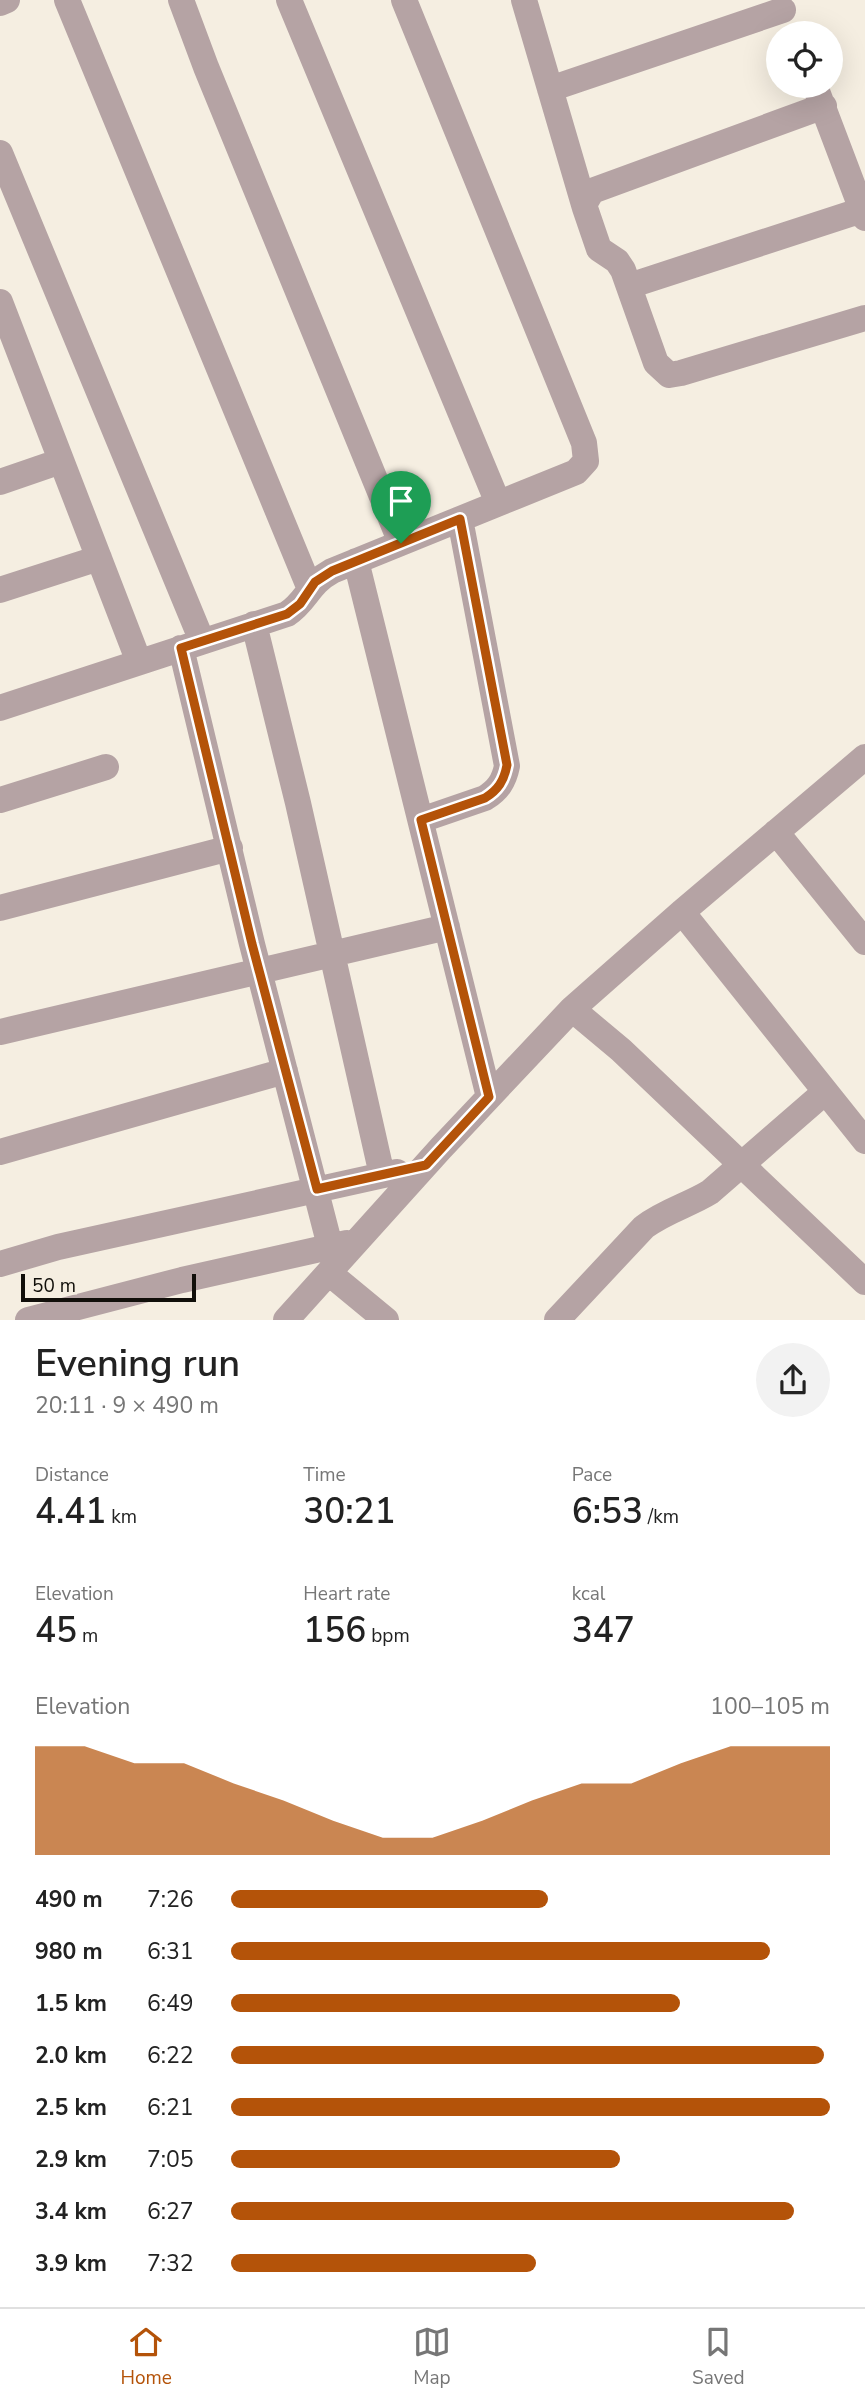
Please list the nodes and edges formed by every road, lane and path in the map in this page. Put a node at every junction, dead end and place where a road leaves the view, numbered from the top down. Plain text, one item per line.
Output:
1 (7, 0) edge
2 (67, 0) edge
3 (181, 0) edge
4 (289, 0) edge
5 (404, 0) edge
6 (524, 0) edge
7 (0, 3) edge
8 (785, 15) edge
9 (550, 89) junction
10 (814, 98) edge
11 (820, 98) edge
12 (0, 153) edge
13 (585, 208) junction
14 (864, 214) edge
15 (629, 286) junction
16 (0, 302) edge
17 (865, 318) edge
18 (11, 361) edge
19 (61, 461) junction
20 (0, 482) edge
21 (498, 503) junction
22 (460, 519) junction
23 (401, 543) junction
24 (99, 558) junction
25 (356, 561) junction
26 (310, 589) junction
27 (0, 590) edge
28 (254, 624) junction
29 (192, 645) junction
30 (139, 662) junction
31 (0, 708) edge
32 (865, 757) edge
33 (106, 768) dead end
34 (0, 800) edge
35 (421, 820) junction
36 (776, 832) junction
37 (230, 848) junction
38 (0, 908) edge
39 (682, 912) junction
40 (447, 927) junction
41 (865, 942) edge
42 (333, 953) junction
43 (259, 971) junction
44 (572, 1009) junction
45 (0, 1032) edge
46 (285, 1071) junction
47 (825, 1092) junction
48 (489, 1097) junction
49 (865, 1141) edge
50 (0, 1152) edge
51 (426, 1165) junction
52 (742, 1165) junction
53 (383, 1175) junction
54 (317, 1189) junction
55 (359, 1240) junction
56 (330, 1247) junction
57 (0, 1264) edge
58 (329, 1273) junction
59 (865, 1282) edge
60 (28, 1320) edge
61 (286, 1320) edge
62 (386, 1320) edge
63 (557, 1320) edge

1 - 7 street
2 - 26 street
3 - 23 street
4 - 21 street
5 - 21 street
6 - 9 street
8 - 9 street
9 - 13 street
10 - 13 street
11 - 14 street
12 - 29 street
13 - 15 street
14 - 15 street
15 - 17 street
16 - 18 street
18 - 19 street
19 - 20 street
19 - 24 street
21 - 22 street
22 - 23 street
22 - 35 street
23 - 25 street
24 - 27 street
24 - 30 street
25 - 26 street
25 - 35 street
26 - 28 street
28 - 29 street
28 - 42 street
29 - 30 street
29 - 37 street
30 - 31 street
32 - 36 street
33 - 34 street
35 - 40 street
36 - 39 street
36 - 41 street
37 - 38 street
37 - 43 street
39 - 44 street
39 - 47 street
40 - 42 street
40 - 48 street
42 - 43 street
42 - 53 street
43 - 45 street
43 - 46 street
44 - 48 street
44 - 52 street
46 - 50 street
46 - 54 street
47 - 49 street
47 - 52 street
48 - 51 street
51 - 53 street
51 - 55 street
52 - 59 street
52 - 63 street
53 - 54 street
54 - 56 street
54 - 57 street
55 - 56 street
55 - 58 street
56 - 60 street
58 - 61 street
58 - 62 street

